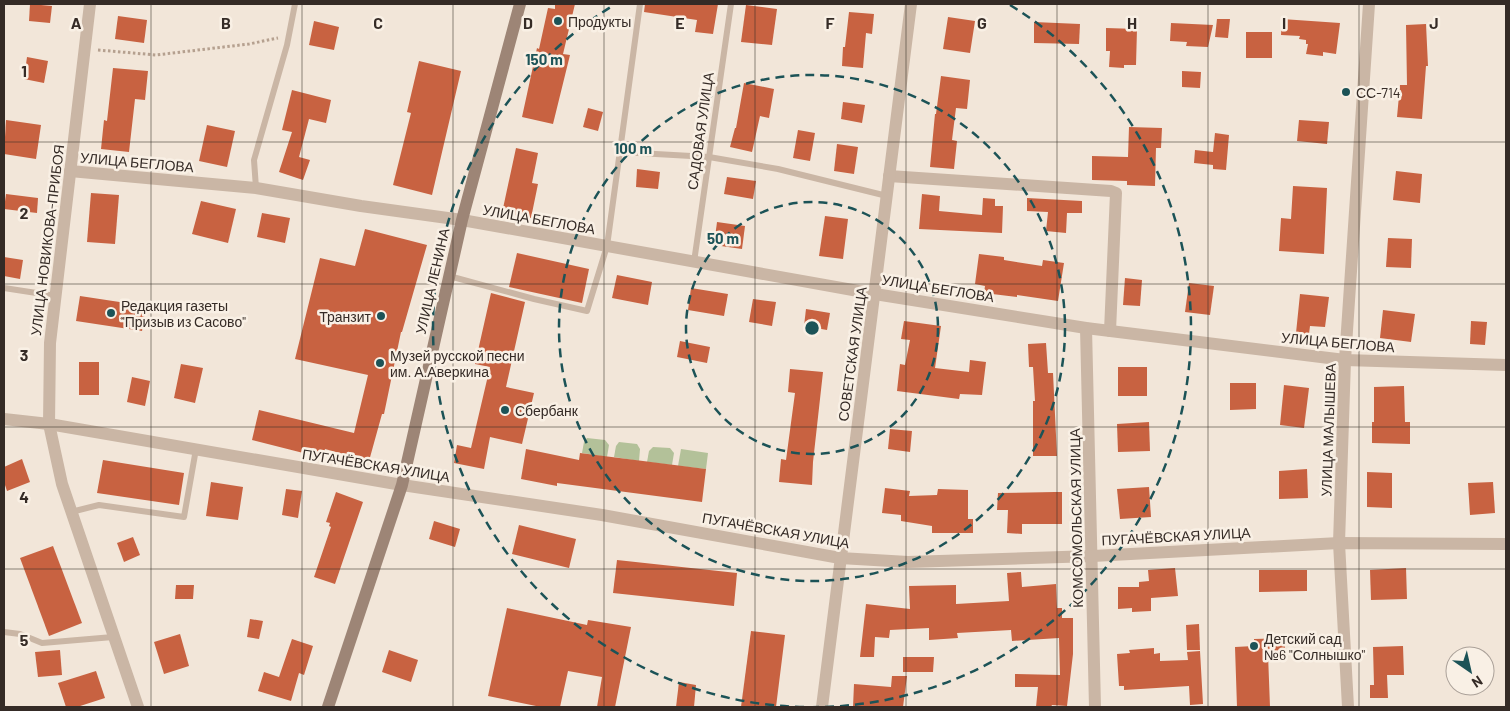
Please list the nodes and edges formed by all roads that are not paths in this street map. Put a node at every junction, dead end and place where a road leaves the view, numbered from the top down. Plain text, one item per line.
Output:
1 (90, 4) edge
2 (295, 4) edge
3 (520, 4) edge
4 (640, 4) edge
5 (731, 4) edge
6 (911, 4) edge
7 (1369, 4) edge
8 (620, 152) junction
9 (709, 157) junction
10 (70, 171) junction
11 (890, 176) junction
12 (256, 188) junction
13 (887, 196) junction
14 (462, 220) junction
15 (607, 246) junction
16 (694, 262) junction
17 (449, 276) junction
18 (4, 288) edge
19 (875, 294) junction
20 (56, 296) junction
21 (1086, 328) junction
22 (1110, 331) junction
23 (1345, 360) junction
24 (1506, 365) edge
25 (4, 419) edge
26 (49, 424) junction
27 (196, 449) junction
28 (402, 485) junction
29 (71, 512) junction
30 (1339, 542) junction
31 (1506, 544) edge
32 (1092, 556) junction
33 (840, 558) junction
34 (4, 632) edge
35 (113, 637) junction
36 (138, 707) edge
37 (328, 707) edge
38 (822, 707) edge
39 (1095, 707) edge
40 (1348, 707) edge

1 - 10 street, УЛИЦА НОВИКОВА-ПРИБОЯ
2 - 12 lane
3 - 14 main road, УЛИЦА ЛЕНИНА
4 - 8 lane
5 - 9 lane, САДОВАЯ УЛИЦА
6 - 11 street, СОВЕТСКАЯ УЛИЦА
7 - 23 street, УЛИЦА МАЛЫШЕВА
8 - 9 lane
8 - 15 lane
9 - 13 lane
9 - 16 lane, САДОВАЯ УЛИЦА
10 - 12 street, УЛИЦА БЕГЛОВА
10 - 20 street, УЛИЦА НОВИКОВА-ПРИБОЯ
11 - 13 street, СОВЕТСКАЯ УЛИЦА
11 - 22 street
12 - 14 street, УЛИЦА БЕГЛОВА
13 - 19 street, СОВЕТСКАЯ УЛИЦА
14 - 15 street, УЛИЦА БЕГЛОВА
14 - 17 main road, УЛИЦА ЛЕНИНА
15 - 16 street, УЛИЦА БЕГЛОВА
15 - 17 lane
16 - 19 street, УЛИЦА БЕГЛОВА
17 - 28 main road, УЛИЦА ЛЕНИНА
18 - 20 lane
19 - 21 street, УЛИЦА БЕГЛОВА
19 - 33 street, СОВЕТСКАЯ УЛИЦА
20 - 26 street, УЛИЦА НОВИКОВА-ПРИБОЯ
21 - 22 street, УЛИЦА БЕГЛОВА
21 - 32 street, КОМСОМОЛЬСКАЯ УЛИЦА
22 - 23 street, УЛИЦА БЕГЛОВА
23 - 24 street, УЛИЦА БЕГЛОВА
23 - 30 street, УЛИЦА МАЛЫШЕВА
25 - 26 street, ПУГАЧЁВСКАЯ УЛИЦА
26 - 27 street, ПУГАЧЁВСКАЯ УЛИЦА
26 - 29 street, УЛИЦА НОВИКОВА-ПРИБОЯ
27 - 28 street, ПУГАЧЁВСКАЯ УЛИЦА
27 - 29 lane
28 - 33 street, ПУГАЧЁВСКАЯ УЛИЦА
28 - 37 main road, УЛИЦА ЛЕНИНА
29 - 35 street, УЛИЦА НОВИКОВА-ПРИБОЯ
30 - 31 street, ПУГАЧЁВСКАЯ УЛИЦА
30 - 32 street, ПУГАЧЁВСКАЯ УЛИЦА
30 - 40 street, УЛИЦА МАЛЫШЕВА
32 - 33 street, ПУГАЧЁВСКАЯ УЛИЦА
32 - 39 street, КОМСОМОЛЬСКАЯ УЛИЦА
33 - 38 street, СОВЕТСКАЯ УЛИЦА
34 - 35 lane
35 - 36 street, УЛИЦА НОВИКОВА-ПРИБОЯ

